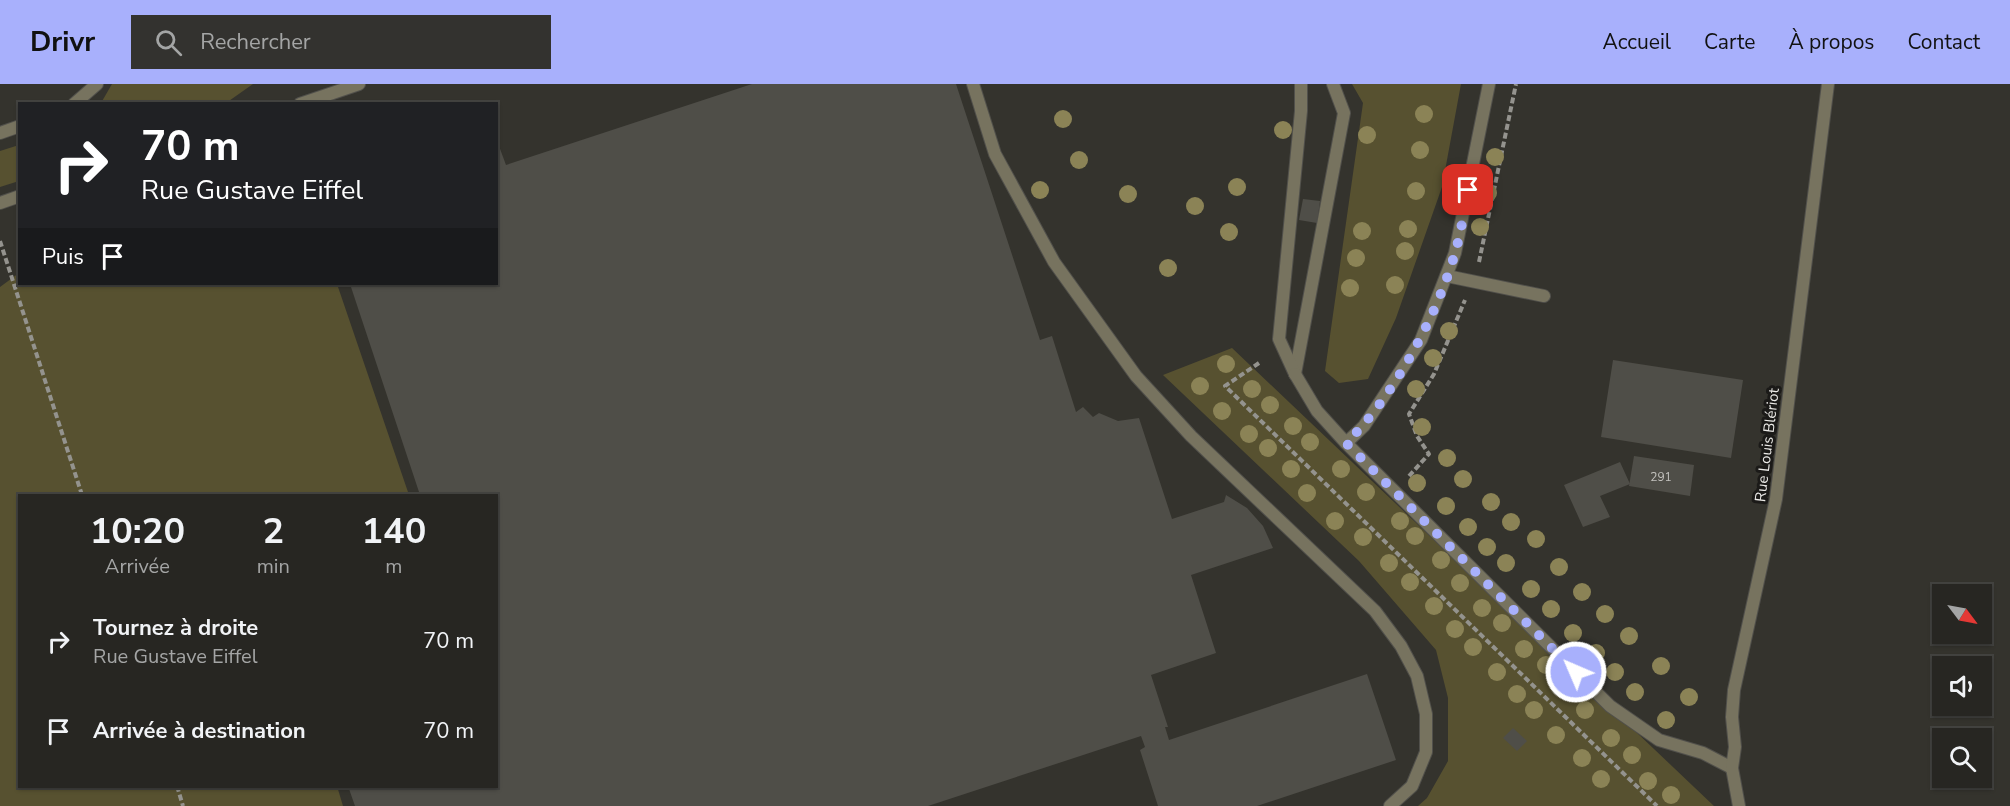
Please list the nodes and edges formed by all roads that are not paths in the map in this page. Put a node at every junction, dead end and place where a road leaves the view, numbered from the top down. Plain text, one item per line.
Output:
1 (97, 84) edge
2 (358, 84) edge
3 (973, 84) edge
4 (1301, 84) edge
5 (1333, 84) edge
6 (1489, 84) edge
7 (1828, 84) edge
8 (76, 102) edge
9 (306, 102) edge
10 (18, 127) edge
11 (0, 133) edge
12 (18, 197) edge
13 (0, 203) edge
14 (1447, 276) junction
15 (1544, 296) dead end
16 (1295, 374) junction
17 (1346, 443) junction
18 (1732, 768) junction
19 (1390, 806) edge
20 (1740, 806) edge

1 - 8 street
2 - 9 street
3 - 19 street
4 - 16 street
5 - 16 street
6 - 14 street
7 - 18 street, Rue Louis Blériot
10 - 11 street
12 - 13 street
14 - 15 street
14 - 17 street
16 - 17 street
17 - 18 street
18 - 20 street, Rue Louis Blériot

